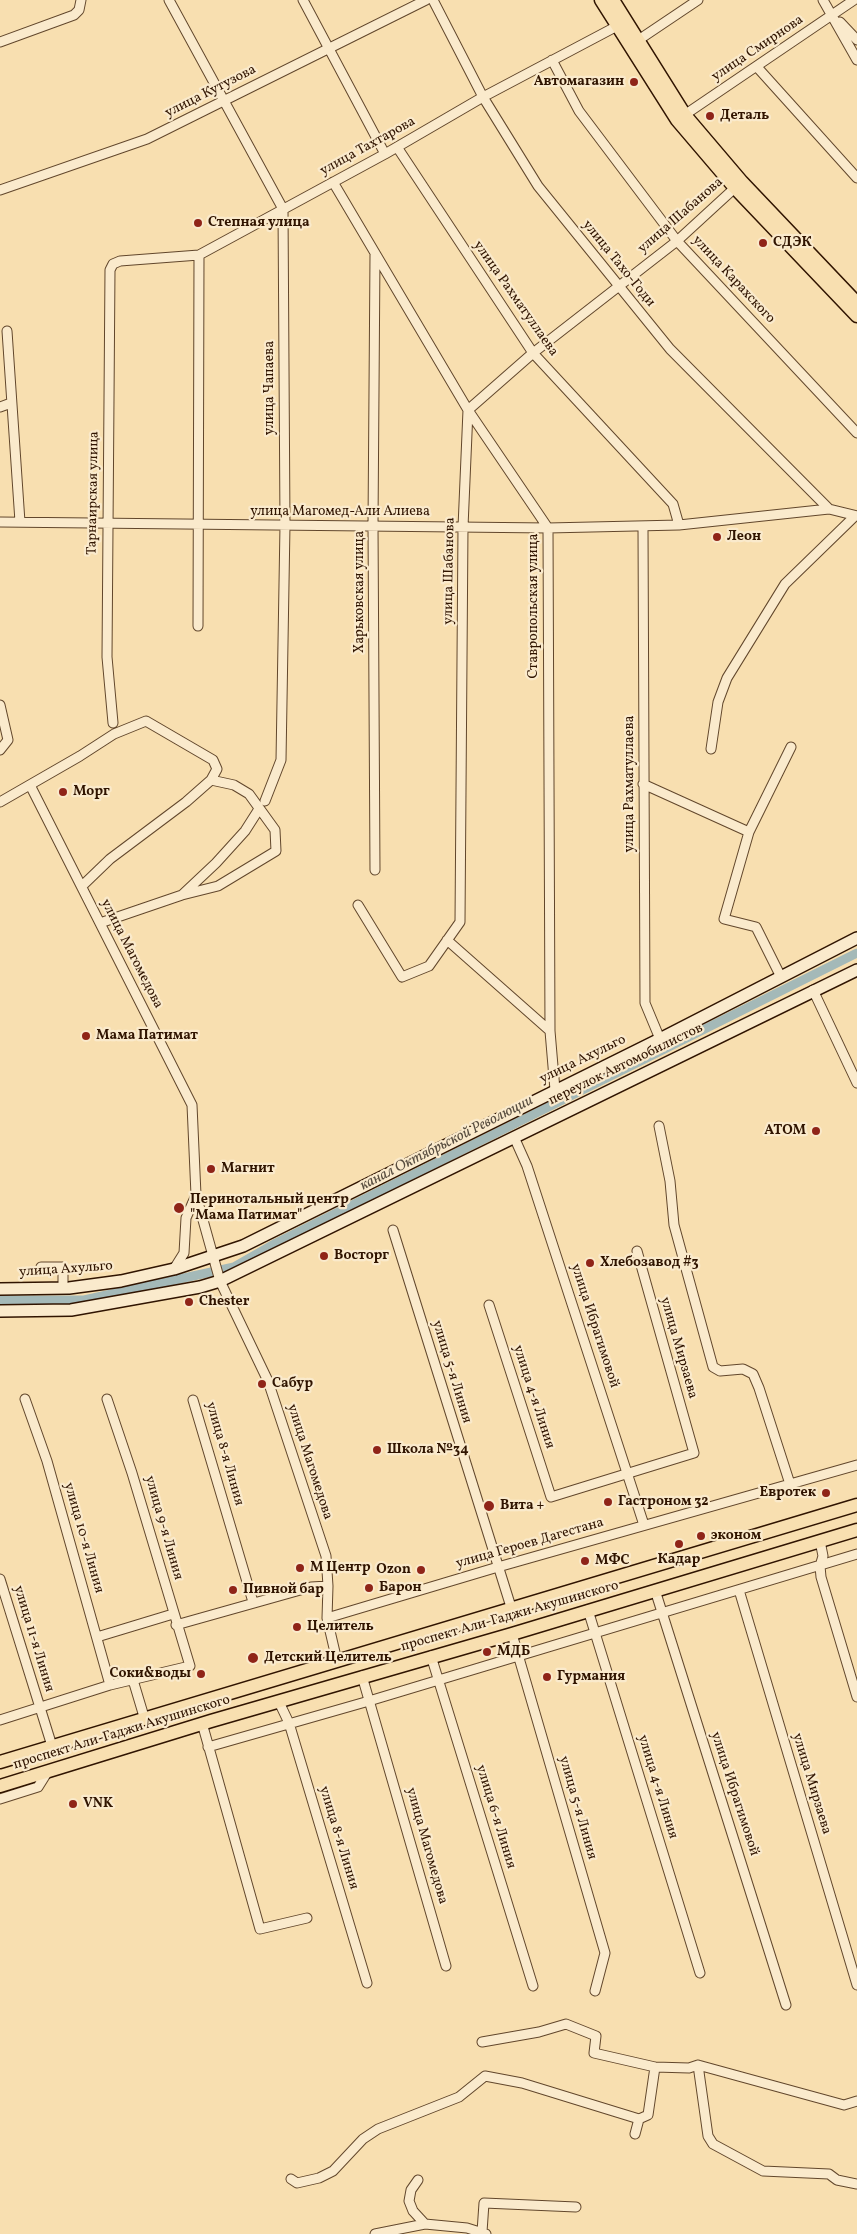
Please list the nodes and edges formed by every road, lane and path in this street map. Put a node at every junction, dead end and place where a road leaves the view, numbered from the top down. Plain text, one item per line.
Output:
1 (81, 0) edge
2 (169, 0) edge
3 (303, 0) edge
4 (426, 0) edge
5 (433, 0) edge
6 (601, 0) edge
7 (613, 0) edge
8 (698, 0) edge
9 (823, 0) edge
10 (854, 0) edge
11 (832, 14) junction
12 (622, 24) junction
13 (857, 40) edge
14 (0, 42) edge
15 (633, 43) junction
16 (329, 47) junction
17 (552, 60) junction
18 (857, 60) edge
19 (757, 68) junction
20 (484, 97) junction
21 (224, 101) junction
22 (681, 118) junction
23 (396, 147) junction
24 (385, 154) junction
25 (857, 178) edge
26 (333, 182) junction
27 (738, 185) junction
28 (0, 190) edge
29 (283, 209) junction
30 (677, 240) junction
31 (199, 255) junction
32 (375, 255) junction
33 (113, 264) joint
34 (618, 286) junction
35 (857, 303) edge
36 (857, 316) edge
37 (7, 331) dead end
38 (533, 354) junction
39 (11, 403) junction
40 (0, 407) edge
41 (468, 410) junction
42 (857, 433) edge
43 (829, 509) junction
44 (856, 516) edge
45 (0, 522) edge
46 (20, 522) junction
47 (108, 524) junction
48 (197, 525) junction
49 (285, 525) junction
50 (374, 525) junction
51 (679, 525) junction
52 (464, 527) junction
53 (643, 527) junction
54 (548, 528) junction
55 (198, 626) dead end
56 (0, 705) edge
57 (113, 723) dead end
58 (791, 747) dead end
59 (712, 749) dead end
60 (0, 750) edge
61 (211, 780) junction
62 (643, 784) junction
63 (30, 785) junction
64 (265, 801) dead end
65 (0, 802) edge
66 (259, 809) junction
67 (749, 832) junction
68 (375, 870) dead end
69 (82, 886) junction
70 (182, 895) junction
71 (358, 905) dead end
72 (100, 923) junction
73 (857, 938) edge
74 (447, 940) junction
75 (857, 970) edge
76 (781, 977) junction
77 (813, 990) junction
78 (550, 1030) junction
79 (660, 1039) junction
80 (857, 1083) edge
81 (555, 1090) junction
82 (659, 1126) dead end
83 (514, 1137) junction
84 (196, 1194) junction
85 (393, 1230) dead end
86 (636, 1251) dead end
87 (215, 1259) junction
88 (41, 1267) dead end
89 (174, 1269) junction
90 (220, 1281) junction
91 (63, 1288) junction
92 (0, 1289) edge
93 (490, 1306) dead end
94 (0, 1311) edge
95 (25, 1399) dead end
96 (107, 1399) dead end
97 (194, 1400) dead end
98 (857, 1465) edge
99 (628, 1474) junction
100 (790, 1484) junction
101 (857, 1505) edge
102 (644, 1525) junction
103 (857, 1530) edge
104 (753, 1536) junction
105 (820, 1541) junction
106 (857, 1554) edge
107 (761, 1558) junction
108 (820, 1566) junction
109 (498, 1567) junction
110 (0, 1579) edge
111 (328, 1586) junction
112 (655, 1590) junction
113 (739, 1590) junction
114 (253, 1602) junction
115 (511, 1607) junction
116 (588, 1610) junction
117 (662, 1612) junction
118 (172, 1614) junction
119 (327, 1618) junction
120 (176, 1625) junction
121 (595, 1633) junction
122 (512, 1634) junction
123 (96, 1637) junction
124 (431, 1656) junction
125 (518, 1656) junction
126 (337, 1661) junction
127 (362, 1676) junction
128 (438, 1679) junction
129 (133, 1680) junction
130 (110, 1685) junction
131 (857, 1697) edge
132 (369, 1701) junction
133 (278, 1702) junction
134 (40, 1708) junction
135 (0, 1720) edge
136 (145, 1720) junction
137 (289, 1723) junction
138 (202, 1724) junction
139 (208, 1747) junction
140 (46, 1748) junction
141 (0, 1762) edge
142 (48, 1771) junction
143 (0, 1786) edge
144 (0, 1799) edge
145 (307, 1918) dead end
146 (446, 1966) dead end
147 (700, 1973) dead end
148 (367, 1983) dead end
149 (857, 1985) edge
150 (533, 1986) dead end
151 (595, 1991) dead end
152 (786, 2006) dead end
153 (482, 2042) dead end
154 (698, 2065) junction
155 (655, 2067) junction
156 (857, 2101) edge
157 (639, 2119) junction
158 (635, 2134) dead end
159 (290, 2179) dead end
160 (418, 2180) dead end
161 (857, 2184) edge
162 (576, 2207) dead end
163 (425, 2224) junction
164 (484, 2233) edge
165 (375, 2234) edge

1 - 14 street
2 - 21 street, улица Чапаева
3 - 16 street
4 - 16 street, улица Кутузова
5 - 20 street, улица Тахо-Годи
6 - 12 main road
7 - 12 main road
8 - 15 street
9 - 11 street
10 - 11 street, улица Смирнова
11 - 13 street
11 - 18 street
11 - 19 street, улица Смирнова
12 - 15 main road
12 - 17 street, улица Тахтарова
15 - 22 main road
16 - 21 street, улица Кутузова
16 - 24 street
17 - 20 street, улица Тахтарова
17 - 30 street, улица Карахского
19 - 22 street, улица Смирнова
19 - 25 street
20 - 23 street, улица Тахтарова
20 - 34 street, улица Тахо-Годи
21 - 28 street, улица Кутузова
21 - 29 street, улица Чапаева
22 - 27 main road
23 - 24 street, улица Тахтарова
23 - 38 street, улица Рахматуллаева
24 - 26 street, улица Тахтарова
26 - 29 street, улица Тахтарова
26 - 32 street, Ставропольская улица
27 - 30 street, улица Шабанова
27 - 35 main road
27 - 36 main road
29 - 31 street, улица Тахтарова
29 - 49 street, улица Чапаева
30 - 34 street, улица Шабанова
30 - 42 street, улица Карахского
31 - 33 street, улица Тахтарова
31 - 48 street
32 - 41 street, Ставропольская улица
32 - 50 street, Харьковская улица
33 - 47 street, Тарнаирская улица
34 - 38 street, улица Шабанова
34 - 43 street, улица Тахо-Годи
37 - 39 street
38 - 41 street, улица Шабанова
38 - 51 street, улица Рахматуллаева
39 - 40 street
39 - 46 street
41 - 52 street, улица Шабанова
41 - 54 street, Ставропольская улица
43 - 44 street, улица Магомед-Али Алиева
43 - 51 street, улица Магомед-Али Алиева
44 - 59 street
45 - 46 street, улица Магомед-Али Алиева
46 - 47 street, улица Магомед-Али Алиева
47 - 48 street, улица Магомед-Али Алиева
47 - 57 street, Тарнаирская улица
48 - 49 street, улица Магомед-Али Алиева
48 - 55 street
49 - 50 street, улица Магомед-Али Алиева
49 - 64 street, улица Чапаева
50 - 52 street, улица Магомед-Али Алиева
50 - 68 street, Харьковская улица
51 - 53 street, улица Магомед-Али Алиева
52 - 54 street, улица Магомед-Али Алиева
52 - 74 street, улица Шабанова
53 - 54 street, улица Магомед-Али Алиева
53 - 62 street, улица Рахматуллаева
54 - 78 street, Ставропольская улица
56 - 60 street
58 - 67 street
61 - 63 street
61 - 66 street
61 - 69 street
62 - 67 street
62 - 79 street, улица Рахматуллаева
63 - 65 street
63 - 69 street, улица Магомедова
66 - 70 street
66 - 70 street
67 - 76 street
69 - 72 street, улица Магомедова
70 - 72 street
71 - 74 street, улица Шабанова
72 - 84 street, улица Магомедова
73 - 76 main road, улица Ахульго
74 - 78 street
75 - 77 main road, переулок Автомобилистов
76 - 79 main road, улица Ахульго
77 - 80 street
77 - 83 main road, переулок Автомобилистов
78 - 81 street, Ставропольская улица
79 - 81 main road, улица Ахульго
81 - 87 main road, улица Ахульго
82 - 100 street
83 - 90 main road, переулок Автомобилистов
83 - 99 street, улица Ибрагимовой
84 - 87 street, улица Магомедова
84 - 89 street
85 - 109 street, улица 5-я Линия
86 - 99 street, улица Мирзаева
87 - 89 main road, улица Ахульго
87 - 90 street, улица Магомедова
88 - 91 street
89 - 91 main road, улица Ахульго
90 - 94 main road, переулок Автомобилистов
90 - 111 street, улица Магомедова
91 - 92 main road, улица Ахульго
93 - 99 street, улица 4-я Линия
95 - 123 street, улица 10-я Линия
96 - 118 street, улица 9-я Линия
97 - 114 street, улица 8-я Линия
98 - 100 street, улица Героев Дагестана
99 - 102 street, улица Ибрагимовой
100 - 102 street, улица Героев Дагестана
101 - 104 main road, проспект Али-Гаджи Акушинского
102 - 109 street, улица Героев Дагестана
103 - 105 main road, проспект Али-Гаджи Акушинского
104 - 107 main road
104 - 115 main road, проспект Али-Гаджи Акушинского
105 - 107 main road, проспект Али-Гаджи Акушинского
105 - 108 street
106 - 108 street
107 - 112 main road, проспект Али-Гаджи Акушинского
108 - 113 street
108 - 131 street
109 - 115 street, улица 5-я Линия
109 - 119 street, улица Героев Дагестана
110 - 134 street, улица 11-я Линия
111 - 114 street
111 - 119 street, улица Магомедова
112 - 116 main road, проспект Али-Гаджи Акушинского
112 - 117 street, улица Ибрагимовой
113 - 117 street
113 - 149 street, улица Мирзаева
114 - 120 street
115 - 126 main road, проспект Али-Гаджи Акушинского
116 - 121 street, улица 4-я Линия
116 - 122 main road, проспект Али-Гаджи Акушинского
117 - 121 street
117 - 152 street, улица Ибрагимовой
118 - 120 street, улица 9-я Линия
118 - 123 street
119 - 126 street, улица Магомедова
120 - 129 street, улица 9-я Линия
121 - 125 street
121 - 147 street, улица 4-я Линия
122 - 124 main road, проспект Али-Гаджи Акушинского
122 - 125 street, улица 5-я Линия
123 - 130 street, улица 10-я Линия
124 - 127 main road, проспект Али-Гаджи Акушинского
124 - 128 street, улица 6-я Линия
125 - 128 street
125 - 151 street, улица 5-я Линия
126 - 136 main road, проспект Али-Гаджи Акушинского
127 - 132 street, улица Магомедова
127 - 133 main road, проспект Али-Гаджи Акушинского
128 - 132 street
128 - 150 street, улица 6-я Линия
129 - 130 street
129 - 136 street
130 - 134 street
132 - 137 street
132 - 146 street, улица Магомедова
133 - 137 street, улица 8-я Линия
133 - 138 main road, проспект Али-Гаджи Акушинского
134 - 135 street
134 - 140 street, улица 11-я Линия
136 - 140 main road, проспект Али-Гаджи Акушинского
137 - 139 street
137 - 148 street, улица 8-я Линия
138 - 139 street
138 - 142 main road, проспект Али-Гаджи Акушинского
139 - 145 street
140 - 141 main road, проспект Али-Гаджи Акушинского
140 - 142 main road
142 - 143 main road, проспект Али-Гаджи Акушинского
142 - 144 street
153 - 155 street
154 - 155 street
154 - 156 street
154 - 161 street
155 - 157 street
157 - 158 street
157 - 159 street
160 - 163 street
162 - 164 street
163 - 164 street
163 - 165 street

